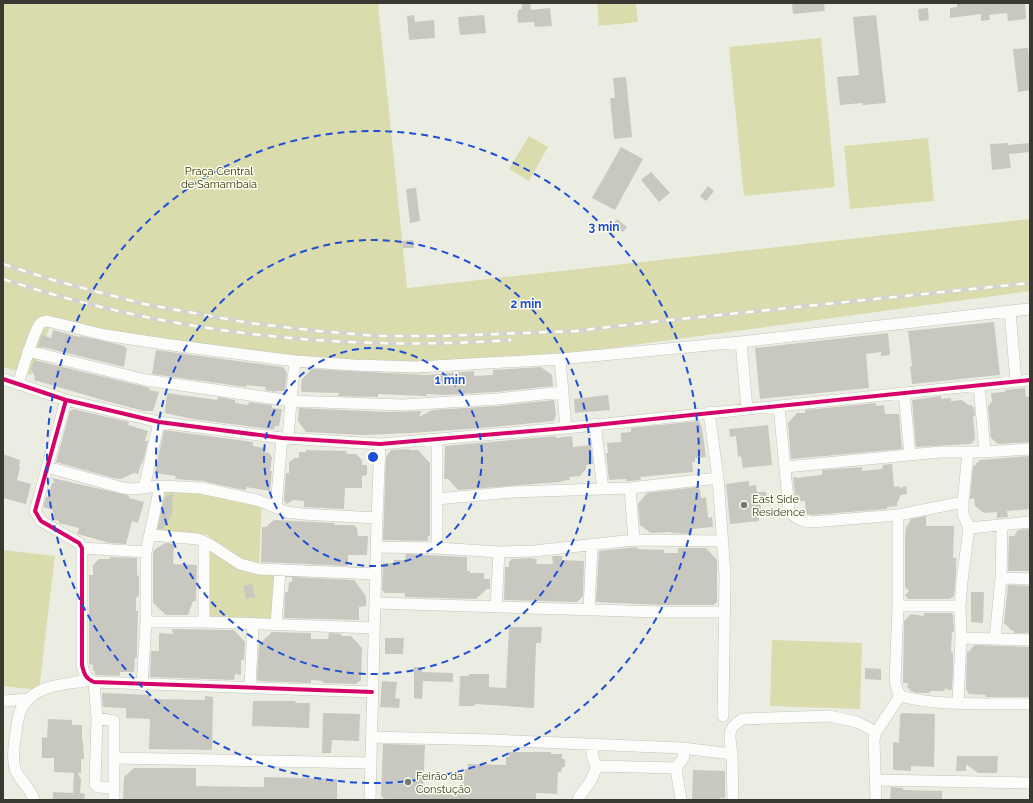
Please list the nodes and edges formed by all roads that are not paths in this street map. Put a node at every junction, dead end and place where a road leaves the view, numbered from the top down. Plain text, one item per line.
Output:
1 (1030, 309) edge
2 (1010, 311) junction
3 (741, 342) junction
4 (28, 351) junction
5 (560, 359) junction
6 (295, 361) junction
7 (3, 379) edge
8 (1030, 380) edge
9 (1016, 382) junction
10 (18, 384) junction
11 (979, 385) junction
12 (563, 392) junction
13 (904, 393) junction
14 (66, 400) junction
15 (291, 401) junction
16 (779, 406) junction
17 (747, 409) junction
18 (709, 412) junction
19 (159, 422) junction
20 (595, 424) junction
21 (566, 428) junction
22 (285, 438) junction
23 (437, 440) junction
24 (380, 444) junction
25 (1030, 449) edge
26 (968, 452) junction
27 (985, 452) junction
28 (910, 455) junction
29 (47, 467) junction
30 (785, 468) junction
31 (718, 478) junction
32 (160, 486) junction
33 (144, 488) junction
34 (630, 488) junction
35 (603, 489) junction
36 (437, 499) junction
37 (963, 502) junction
38 (276, 507) junction
39 (898, 514) junction
40 (377, 518) junction
41 (1030, 522) edge
42 (1002, 526) junction
43 (969, 528) junction
44 (151, 535) junction
45 (634, 540) junction
46 (204, 542) junction
47 (722, 542) junction
48 (592, 544) junction
49 (376, 547) junction
50 (82, 548) junction
51 (436, 548) junction
52 (146, 552) junction
53 (499, 552) junction
54 (280, 571) junction
55 (376, 574) junction
56 (1001, 578) junction
57 (1030, 579) edge
58 (375, 604) junction
59 (898, 606) junction
60 (960, 606) junction
61 (496, 607) junction
62 (589, 610) junction
63 (725, 612) junction
64 (146, 622) junction
65 (204, 622) junction
66 (253, 625) junction
67 (276, 625) junction
68 (374, 628) junction
69 (961, 638) junction
70 (995, 638) junction
71 (1030, 640) edge
72 (91, 681) junction
73 (142, 685) junction
74 (250, 688) junction
75 (372, 692) junction
76 (900, 696) junction
77 (29, 699) junction
78 (3, 701) edge
79 (958, 703) junction
80 (1030, 704) edge
81 (723, 716) dead end
82 (97, 718) junction
83 (876, 732) junction
84 (372, 737) junction
85 (593, 744) junction
86 (682, 748) junction
87 (13, 750) junction
88 (732, 754) junction
89 (3, 756) edge
90 (115, 758) junction
91 (371, 763) junction
92 (596, 766) junction
93 (676, 768) junction
94 (876, 780) junction
95 (1030, 783) edge
96 (114, 788) junction
97 (34, 800) edge
98 (114, 800) edge
99 (370, 800) edge
100 (578, 800) edge
101 (681, 800) edge
102 (733, 800) edge
103 (876, 800) edge

1 - 2 street
2 - 3 street
2 - 9 street
3 - 5 street
3 - 17 street
4 - 6 street
4 - 10 street
4 - 15 street
5 - 6 street
5 - 12 street
6 - 15 street
7 - 10 street
8 - 9 street
9 - 11 street
10 - 14 street
11 - 13 street
11 - 27 street
12 - 15 street
12 - 21 street
13 - 16 street
13 - 28 street
14 - 19 street
14 - 29 street
15 - 22 street
16 - 17 street
16 - 30 street
17 - 18 street
18 - 20 street
18 - 31 street
19 - 22 street
19 - 33 street
20 - 21 street
20 - 35 street
21 - 23 street
22 - 24 street
22 - 38 street
23 - 24 street
23 - 36 street
24 - 40 street
25 - 27 street
26 - 27 street
26 - 28 street
26 - 37 street
28 - 30 street
29 - 33 street
29 - 50 street
30 - 39 street
31 - 34 street
31 - 47 street
32 - 33 street
32 - 38 street
32 - 44 street
34 - 35 street
34 - 45 street
35 - 36 street
36 - 51 street
37 - 39 street
37 - 43 street
38 - 40 street
39 - 59 street
40 - 49 street
41 - 42 street
42 - 43 street
42 - 56 street
43 - 60 street
44 - 46 street
44 - 52 street
45 - 47 street
45 - 48 street
46 - 54 street
46 - 65 street
47 - 63 street
48 - 53 street
48 - 62 street
49 - 51 street
49 - 55 street
50 - 52 street
50 - 72 street
51 - 53 street
52 - 64 street
53 - 61 street
54 - 55 street
54 - 67 street
55 - 58 street
56 - 57 street
56 - 70 street
58 - 61 street
58 - 68 street
59 - 60 street
59 - 76 street
60 - 69 street
61 - 62 street
62 - 63 street
63 - 81 street
64 - 65 street
64 - 73 street
65 - 66 street
66 - 67 street
66 - 74 street
67 - 68 street
68 - 75 street
69 - 70 street
69 - 79 street
70 - 71 street
72 - 73 street
72 - 77 street
72 - 82 street
73 - 74 street
74 - 75 street
75 - 84 street
76 - 79 street
76 - 83 street
77 - 78 street
77 - 87 street
79 - 80 street
82 - 90 street
82 - 96 street
83 - 88 street
83 - 94 street
84 - 85 street
84 - 91 street
85 - 86 street
85 - 92 street
86 - 88 street
86 - 93 street
87 - 89 street
87 - 97 street
88 - 102 street
90 - 91 street
90 - 96 street
91 - 99 street
92 - 93 street
92 - 100 street
93 - 101 street
94 - 95 street
94 - 103 street
96 - 98 street

